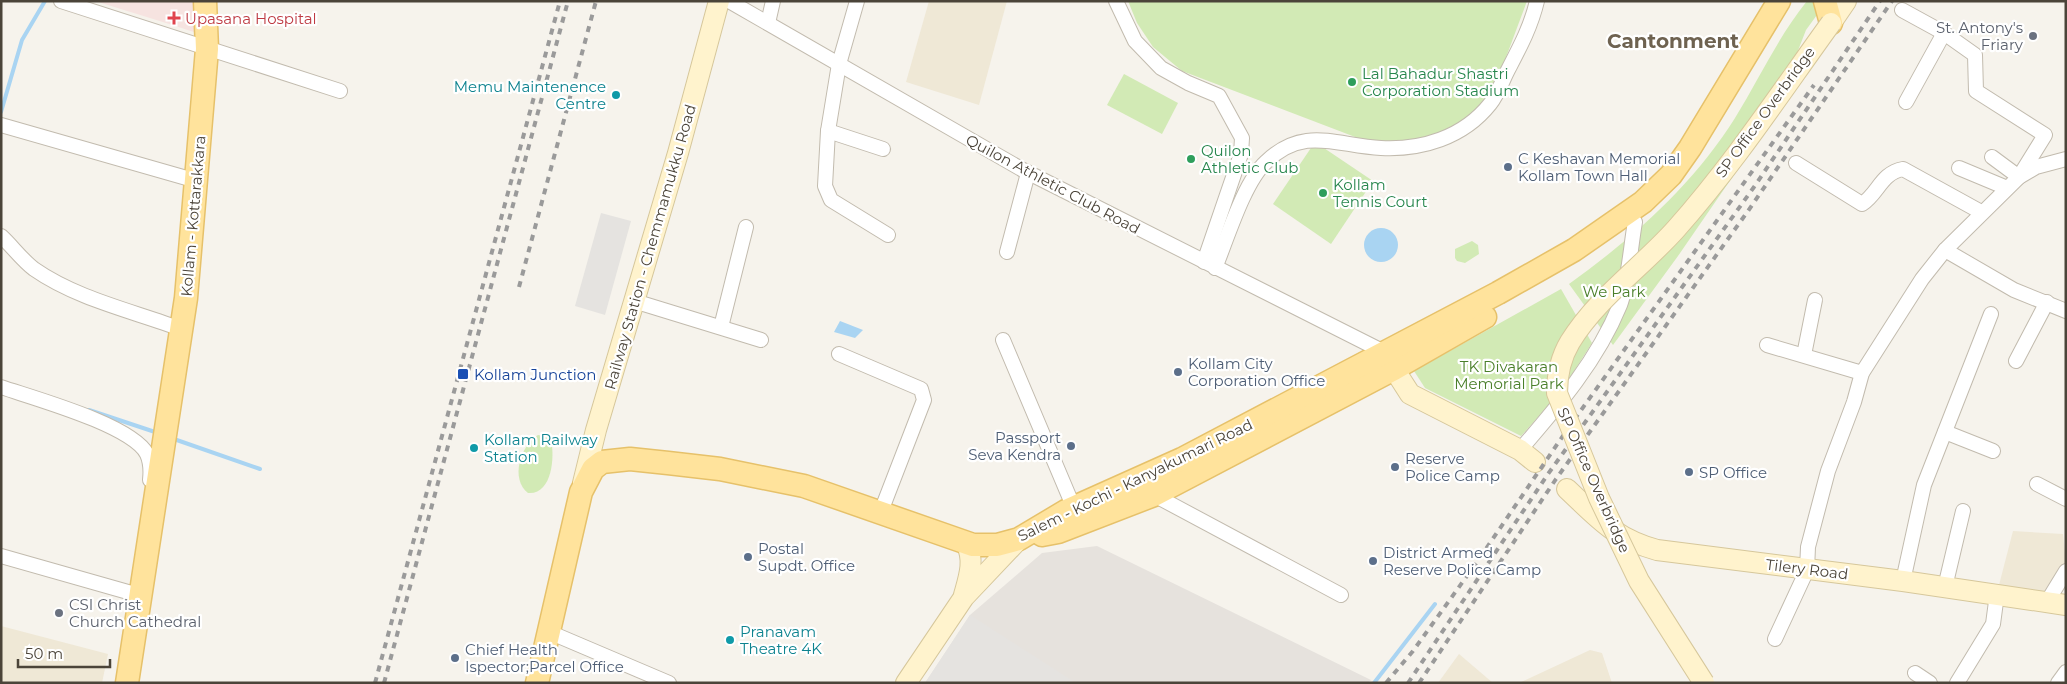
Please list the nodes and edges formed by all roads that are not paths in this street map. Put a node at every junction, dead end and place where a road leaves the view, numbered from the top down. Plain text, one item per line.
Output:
1 (61, 1) edge
2 (205, 1) edge
3 (719, 1) edge
4 (728, 1) edge
5 (773, 1) edge
6 (857, 1) edge
7 (1116, 1) edge
8 (1537, 1) edge
9 (1780, 1) edge
10 (1792, 1) edge
11 (1846, 1) edge
12 (1902, 10) dead end
13 (1828, 12) edge
14 (768, 23) junction
15 (1944, 33) junction
16 (207, 48) junction
17 (839, 64) junction
18 (340, 91) dead end
19 (1906, 102) dead end
20 (1, 124) edge
21 (828, 131) junction
22 (883, 149) dead end
23 (1992, 157) dead end
24 (2066, 159) edge
25 (1796, 163) dead end
26 (1959, 168) dead end
27 (1028, 173) junction
28 (2019, 177) junction
29 (197, 181) junction
30 (2007, 188) junction
31 (1981, 212) junction
32 (1635, 222) junction
33 (746, 227) dead end
34 (888, 234) dead end
35 (1, 236) edge
36 (1945, 250) junction
37 (1007, 252) dead end
38 (1210, 265) junction
39 (1815, 300) dead end
40 (634, 301) junction
41 (2047, 302) junction
42 (2066, 312) edge
43 (1991, 314) dead end
44 (721, 327) junction
45 (181, 329) junction
46 (761, 340) dead end
47 (1003, 340) dead end
48 (1767, 345) dead end
49 (839, 354) dead end
50 (1804, 355) junction
51 (1390, 361) junction
52 (2016, 361) dead end
53 (1862, 373) junction
54 (1, 387) edge
55 (1945, 432) junction
56 (594, 436) junction
57 (1993, 451) dead end
58 (1527, 456) joint
59 (630, 459) junction
60 (2037, 484) dead end
61 (1567, 489) dead end
62 (580, 492) junction
63 (1154, 494) junction
64 (2066, 499) edge
65 (1074, 508) junction
66 (1963, 511) dead end
67 (154, 512) junction
68 (880, 514) junction
69 (1019, 539) junction
70 (966, 543) junction
71 (1, 556) edge
72 (1807, 570) junction
73 (2066, 571) edge
74 (1903, 581) junction
75 (1945, 587) junction
76 (1997, 594) junction
77 (1341, 595) dead end
78 (142, 596) junction
79 (964, 597) junction
80 (2056, 604) edge
81 (549, 632) junction
82 (1775, 639) dead end
83 (2066, 672) edge
84 (1915, 673) dead end
85 (127, 683) edge
86 (537, 683) edge
87 (669, 683) edge
88 (906, 683) edge
89 (1704, 683) edge
90 (1930, 683) edge
91 (1957, 683) edge
92 (2058, 683) edge

1 - 16 street
2 - 16 main road, Kollam - Kottarakkara
3 - 40 main road, Railway Station - Chemmamukku Road
4 - 14 street, Quilon Athletic Club Road
5 - 14 street
6 - 17 street
7 - 38 street
8 - 38 street
9 - 51 main road, Salem - Kochi - Kanyakumari Road
10 - 32 main road
11 - 13 main road, SP Office Overbridge
12 - 15 street
13 - 89 main road, SP Office Overbridge, bridge
14 - 17 street, Quilon Athletic Club Road
15 - 19 street
15 - 28 street
16 - 18 street
16 - 29 main road, Kollam - Kottarakkara
17 - 21 street
17 - 27 street, Quilon Athletic Club Road
20 - 29 street
21 - 22 street
21 - 34 street
23 - 28 street
24 - 28 street
25 - 31 street
26 - 30 street
27 - 37 street
27 - 38 street, Quilon Athletic Club Road
28 - 30 street
29 - 45 main road, Kollam - Kottarakkara
30 - 31 street
31 - 36 street
32 - 51 main road
32 - 58 street
33 - 44 street
35 - 45 street
36 - 41 street
36 - 53 street
38 - 51 street, Quilon Athletic Club Road
39 - 50 street
40 - 44 street
40 - 56 main road, Railway Station - Chemmamukku Road
41 - 42 street
41 - 52 street
43 - 55 street
44 - 46 street
45 - 67 main road, Kollam - Kottarakkara
47 - 65 street
48 - 50 street
49 - 68 street
50 - 53 street
51 - 58 main road
51 - 63 main road
51 - 65 main road, Salem - Kochi - Kanyakumari Road
53 - 72 street
54 - 67 street
55 - 57 street
55 - 74 street
56 - 59 main road
56 - 62 main road, Railway Station - Chemmamukku Road
59 - 62 main road, Salem - Kochi - Kanyakumari Road
59 - 68 main road, Salem - Kochi - Kanyakumari Road
60 - 64 street
61 - 72 main road, Tilery Road
62 - 81 main road, Salem - Kochi - Kanyakumari Road
63 - 69 main road
63 - 77 street
65 - 69 main road, Salem - Kochi - Kanyakumari Road
66 - 75 street
67 - 78 main road, Kollam - Kottarakkara
68 - 70 main road, Salem - Kochi - Kanyakumari Road
69 - 70 main road, Salem - Kochi - Kanyakumari Road
69 - 79 main road
70 - 79 main road
71 - 78 street
72 - 74 main road, Tilery Road
72 - 82 street
73 - 80 street
74 - 75 main road, Tilery Road
75 - 76 main road, Tilery Road
76 - 80 main road, Tilery Road
76 - 91 street
78 - 85 main road, Kollam - Kottarakkara
79 - 88 main road
81 - 86 main road, Salem - Kochi - Kanyakumari Road
81 - 87 street
83 - 92 street
84 - 90 street

